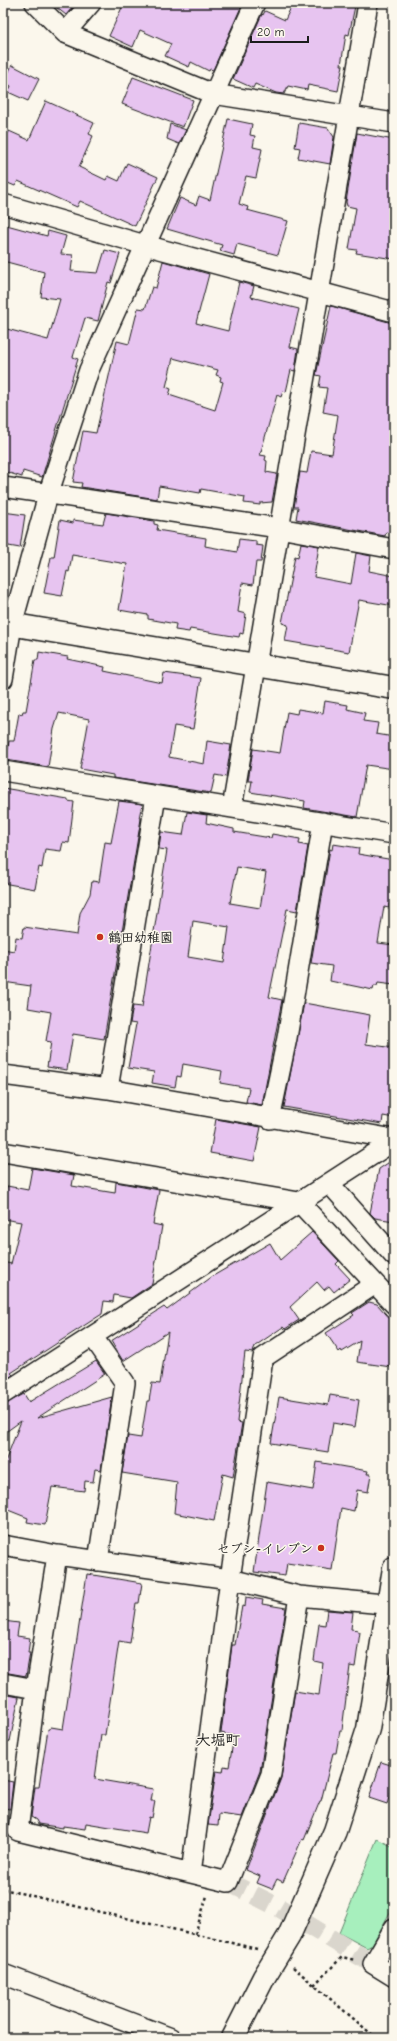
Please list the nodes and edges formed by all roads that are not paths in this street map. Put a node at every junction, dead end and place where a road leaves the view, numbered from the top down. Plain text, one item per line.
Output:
1 (35, 3) edge
2 (91, 3) edge
3 (255, 3) edge
4 (368, 3) edge
5 (65, 33) junction
6 (213, 94) junction
7 (349, 116) junction
8 (394, 123) edge
9 (3, 204) edge
10 (145, 245) junction
11 (319, 292) junction
12 (394, 312) edge
13 (3, 488) edge
14 (48, 495) junction
15 (279, 528) junction
16 (394, 549) edge
17 (8, 624) edge
18 (256, 665) junction
19 (3, 679) edge
20 (394, 688) edge
21 (3, 771) edge
22 (156, 796) junction
23 (232, 808) junction
24 (323, 822) junction
25 (394, 834) edge
26 (3, 1075) edge
27 (108, 1089) junction
28 (270, 1118) junction
29 (394, 1140) edge
30 (3, 1152) edge
31 (329, 1183) junction
32 (299, 1202) junction
33 (394, 1256) edge
34 (375, 1284) junction
35 (394, 1304) edge
36 (93, 1337) junction
37 (3, 1394) edge
38 (3, 1545) edge
39 (57, 1555) junction
40 (98, 1561) junction
41 (394, 1568) edge
42 (230, 1579) junction
43 (299, 1596) junction
44 (391, 1605) edge
45 (3, 1683) edge
46 (36, 1689) junction
47 (10, 1828) edge
48 (191, 1873) junction
49 (394, 1928) edge
50 (3, 1974) edge
51 (394, 1977) edge
52 (171, 2038) edge
53 (233, 2038) edge

1 - 5 street
2 - 5 street
3 - 6 street
4 - 7 street
5 - 6 street
6 - 7 street
6 - 10 street
7 - 8 street
7 - 11 street
9 - 10 street
10 - 11 street
10 - 14 street
11 - 12 street
11 - 15 street
13 - 14 street
14 - 15 street
14 - 17 street
15 - 16 street
15 - 18 street
17 - 18 street
17 - 19 street
18 - 20 street
18 - 23 street
21 - 22 street
22 - 23 street
22 - 27 street
23 - 24 street
24 - 25 street
24 - 28 street
26 - 27 street
27 - 28 street
28 - 29 street
29 - 31 street
30 - 32 street
31 - 32 street
31 - 33 street
32 - 34 street
32 - 36 street
34 - 35 street
34 - 42 street
36 - 37 street
36 - 40 street
38 - 39 street
39 - 40 street
39 - 46 street
40 - 42 street
41 - 44 street
42 - 43 street
42 - 48 street
43 - 44 street
43 - 48 street
44 - 53 street
45 - 46 street
46 - 47 street
47 - 48 street
49 - 51 street
50 - 52 street

